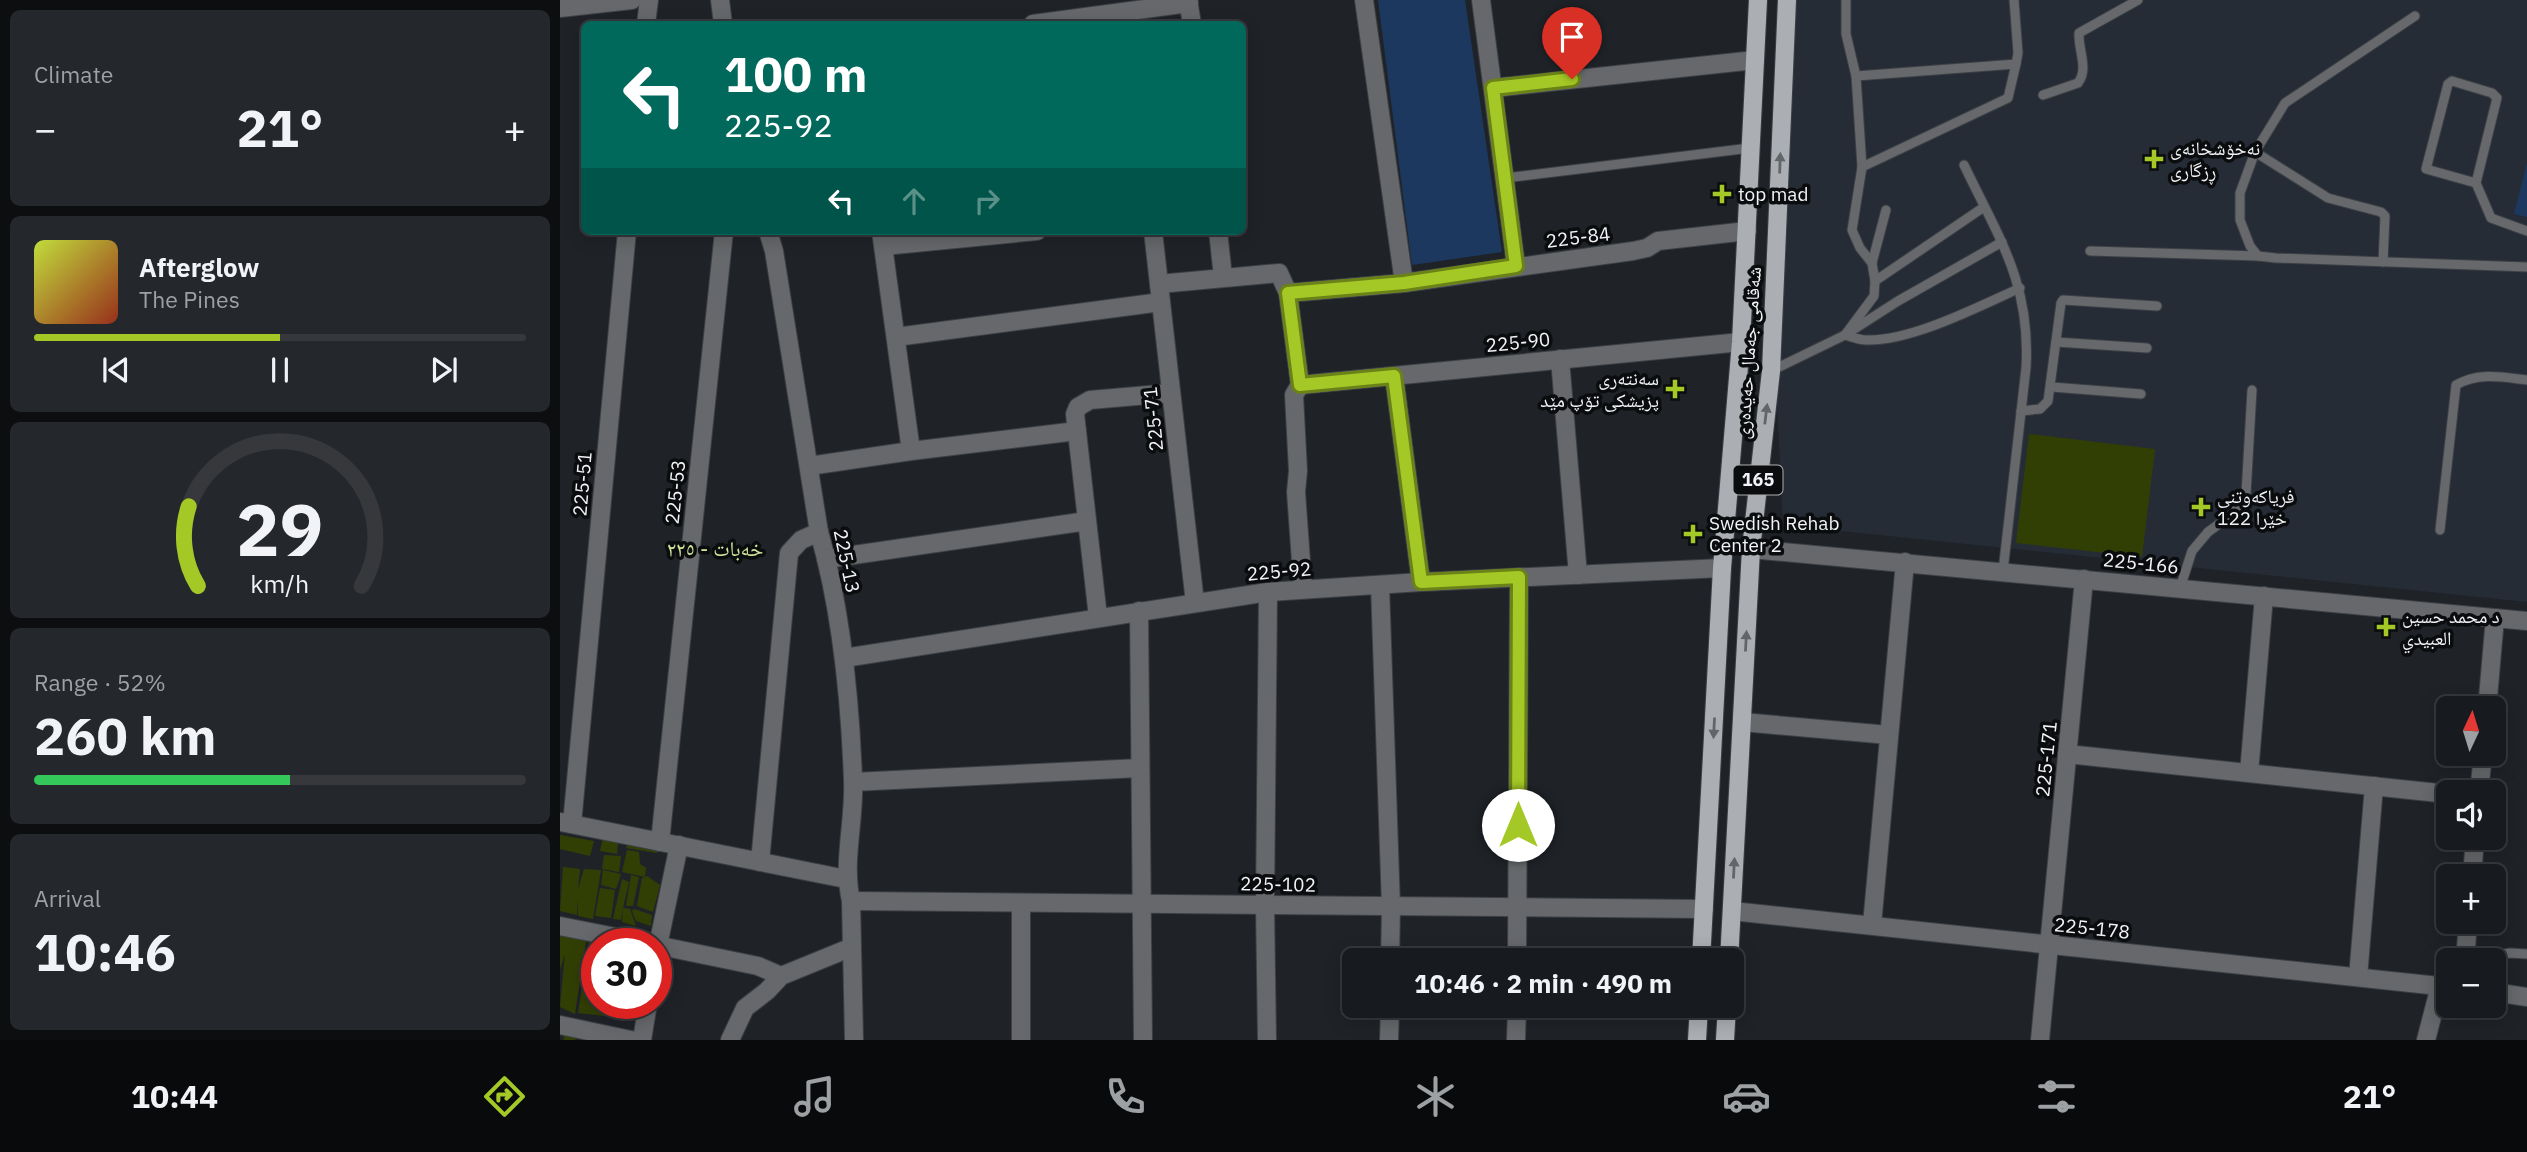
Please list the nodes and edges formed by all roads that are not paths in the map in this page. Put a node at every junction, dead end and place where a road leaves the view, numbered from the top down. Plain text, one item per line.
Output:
1 (632, 0) edge
2 (649, 0) edge
3 (720, 0) edge
4 (1364, 0) edge
5 (1481, 0) edge
6 (1758, 0) edge
7 (1787, 0) edge
8 (1846, 0) edge
9 (2014, 0) edge
10 (2138, 0) edge
11 (594, 2) edge
12 (1189, 2) edge
13 (560, 8) edge
14 (2415, 16) dead end
15 (646, 21) edge
16 (723, 21) edge
17 (1054, 21) edge
18 (1192, 21) edge
19 (1755, 60) junction
20 (2016, 64) junction
21 (1856, 76) junction
22 (1493, 88) junction
23 (2043, 95) dead end
24 (1750, 148) junction
25 (2255, 152) junction
26 (1964, 165) dead end
27 (1862, 167) junction
28 (1505, 178) junction
29 (2476, 183) junction
30 (1984, 207) junction
31 (1886, 210) dead end
32 (1747, 231) junction
33 (2527, 231) edge
34 (627, 235) edge
35 (724, 235) edge
36 (769, 235) edge
37 (960, 235) edge
38 (1153, 235) edge
39 (1218, 235) edge
40 (882, 239) edge
41 (2002, 242) junction
42 (2090, 250) dead end
43 (2258, 256) junction
44 (2384, 262) junction
45 (1872, 263) junction
46 (1516, 266) junction
47 (2527, 267) edge
48 (1223, 277) junction
49 (1875, 281) junction
50 (1404, 283) junction
51 (1285, 286) junction
52 (2020, 288) junction
53 (1160, 293) junction
54 (2157, 306) dead end
55 (1845, 335) junction
56 (896, 337) junction
57 (1741, 342) junction
58 (2056, 342) junction
59 (2147, 348) dead end
60 (1560, 359) junction
61 (1771, 371) junction
62 (1394, 376) junction
63 (2527, 380) edge
64 (1300, 385) junction
65 (2052, 387) junction
66 (2252, 390) dead end
67 (1171, 393) junction
68 (2141, 394) dead end
69 (2021, 411) junction
70 (1076, 422) junction
71 (911, 451) junction
72 (809, 466) junction
73 (1087, 521) junction
74 (2440, 530) dead end
75 (819, 532) junction
76 (1751, 549) junction
77 (827, 559) junction
78 (1905, 562) junction
79 (1722, 568) junction
80 (2003, 571) junction
81 (1578, 575) junction
82 (1519, 577) junction
83 (2084, 579) junction
84 (1421, 582) junction
85 (1380, 585) junction
86 (2179, 588) junction
87 (1303, 589) junction
88 (1268, 592) junction
89 (2264, 596) junction
90 (1195, 603) junction
91 (1139, 611) junction
92 (1098, 617) junction
93 (2495, 618) junction
94 (2527, 621) edge
95 (844, 658) junction
96 (2488, 696) edge
97 (1742, 722) junction
98 (1889, 735) junction
99 (2067, 754) junction
100 (1140, 768) junction
101 (2249, 773) junction
102 (853, 782) junction
103 (2374, 786) junction
104 (2436, 793) edge
105 (566, 823) edge
106 (660, 842) junction
107 (679, 845) junction
108 (760, 862) junction
109 (846, 879) junction
110 (851, 901) junction
111 (1021, 903) junction
112 (1142, 904) junction
113 (1265, 905) junction
114 (1391, 907) junction
115 (1518, 907) junction
116 (1704, 909) junction
117 (1732, 911) junction
118 (1872, 925) junction
119 (560, 926) edge
120 (659, 928) edge
121 (581, 931) edge
122 (2049, 944) junction
123 (852, 947) junction
124 (1390, 948) edge
125 (1517, 948) edge
126 (1702, 948) edge
127 (1731, 948) edge
128 (672, 950) edge
129 (2506, 954) edge
130 (2527, 954) edge
131 (781, 976) junction
132 (2358, 977) junction
133 (2436, 986) edge
134 (2506, 994) edge
135 (2527, 997) edge
136 (2436, 1011) edge
137 (1390, 1018) edge
138 (1517, 1018) edge
139 (1698, 1018) edge
140 (1727, 1018) edge
141 (645, 1019) edge
142 (560, 1025) edge
143 (631, 1040) edge
144 (642, 1040) edge
145 (730, 1040) edge
146 (854, 1040) edge
147 (1021, 1040) edge
148 (1143, 1040) edge
149 (1267, 1040) edge
150 (1390, 1040) edge
151 (1516, 1040) edge
152 (1697, 1040) edge
153 (1726, 1040) edge
154 (2040, 1040) edge
155 (2426, 1040) edge

1 - 11 street
2 - 15 street
3 - 16 street
4 - 50 street
5 - 22 street
6 - 19 main road, شەقامی جەمال حەیدەری / 165
61 -> 7 main road, شەقامی جەمال حەیدەری / 165
8 - 21 lane
9 - 20 lane
10 - 23 lane
11 - 13 street
12 - 17 street
12 - 18 street
14 - 25 lane
19 - 22 street
19 - 24 main road, شەقامی جەمال حەیدەری / 165
20 - 21 lane
20 - 27 lane
21 - 27 lane
22 - 28 street
24 - 28 lane
24 - 32 main road, شەقامی جەمال حەیدەری / 165
25 - 43 lane
25 - 44 lane
26 - 30 lane
27 - 45 lane
28 - 46 street
29 - 29 lane
29 - 33 lane
30 - 41 lane
30 - 49 lane
31 - 45 lane
32 - 46 street, 225-84
32 - 57 main road, شەقامی جەمال حەیدەری / 165
34 - 105 street, 225-51
35 - 106 street, 225-53
36 - 72 street, 225-13
37 - 40 street
38 - 53 street, 225-71
39 - 48 street
40 - 56 street
41 - 52 lane
41 - 55 lane
42 - 43 lane
43 - 44 lane
44 - 47 lane
45 - 49 lane
46 - 50 street, 225-84
48 - 51 street, 225-84
48 - 53 street, 225-84
49 - 55 lane
50 - 51 street, 225-84
51 - 64 street
52 - 55 lane
52 - 69 lane
53 - 56 street, 225-84
53 - 67 street, 225-71
54 - 58 lane
55 - 61 lane
56 - 71 street
57 - 60 street, 225-90
57 - 79 main road, شەقامی جەمال حەیدەری / 165
58 - 59 lane
58 - 65 lane
60 - 62 street, 225-90
60 - 81 street
76 -> 61 main road, شەقامی جەمال حەیدەری / 165
62 - 64 street, 225-90
62 - 84 street
63 - 74 lane
64 - 87 street
65 - 68 lane
65 - 69 lane
66 - 86 lane
67 - 70 street
67 - 90 street, 225-71
69 - 80 lane
70 - 71 street
70 - 73 street
71 - 72 street
72 - 75 street, 225-13
73 - 77 street
73 - 92 street
75 - 77 street, 225-13
75 - 108 street
76 - 78 street, 225-166
97 -> 76 main road, شەقامی جەمال حەیدەری / 165
77 - 95 street, 225-13
78 - 80 street, 225-166
78 - 98 street
79 - 81 street, 225-92
79 -> 116 main road, شەقامی جەمال حەیدەری / 165
80 - 83 street, 225-166
81 - 82 street, 225-92
82 - 84 street, 225-92
82 - 115 street
83 - 86 street, 225-166
83 - 99 street, 225-171
84 - 85 street, 225-92
85 - 87 street, 225-92
85 - 114 street
86 - 89 street, 225-166
87 - 88 street, 225-92
88 - 90 street, 225-92
88 - 113 street
89 - 93 street, 225-166
89 - 101 street
90 - 91 street, 225-92
91 - 92 street, 225-92
91 - 100 street
92 - 95 street, 225-92
93 - 94 street, 225-166
93 - 96 street
95 - 102 street, 225-13
97 - 98 street
117 -> 97 main road, شەقامی جەمال حەیدەری / 165
98 - 118 street
99 - 101 street
99 - 122 street, 225-171
100 - 102 street
100 - 112 street
101 - 103 street
102 - 109 street, 225-13
103 - 104 street
103 - 132 street
105 - 106 street
106 - 107 street
107 - 108 street
107 - 120 street
108 - 109 street
109 - 110 street, 225-13
110 - 111 street, 225-102
110 - 123 street, 225-13
111 - 112 street, 225-102
111 - 147 street
112 - 113 street, 225-102
112 - 148 street
113 - 114 street, 225-102
113 - 149 street
114 - 115 street, 225-102
114 - 124 street
115 - 116 street, 225-102
115 - 125 street
116 - 126 main road, شەقامی جەمال حەیدەری / 165
117 - 118 street, 225-178
117 - 127 main road, شەقامی جەمال حەیدەری / 165
118 - 122 street, 225-178
119 - 121 street
122 - 132 street, 225-178
122 - 154 street, 225-171
123 - 131 street
123 - 146 street, 225-13
128 - 131 street
129 - 130 lane
131 - 145 street
132 - 133 street, 225-178
134 - 135 street
136 - 155 street
137 - 150 street
138 - 151 street
139 - 152 main road
140 - 153 main road
141 - 144 street
142 - 143 street

